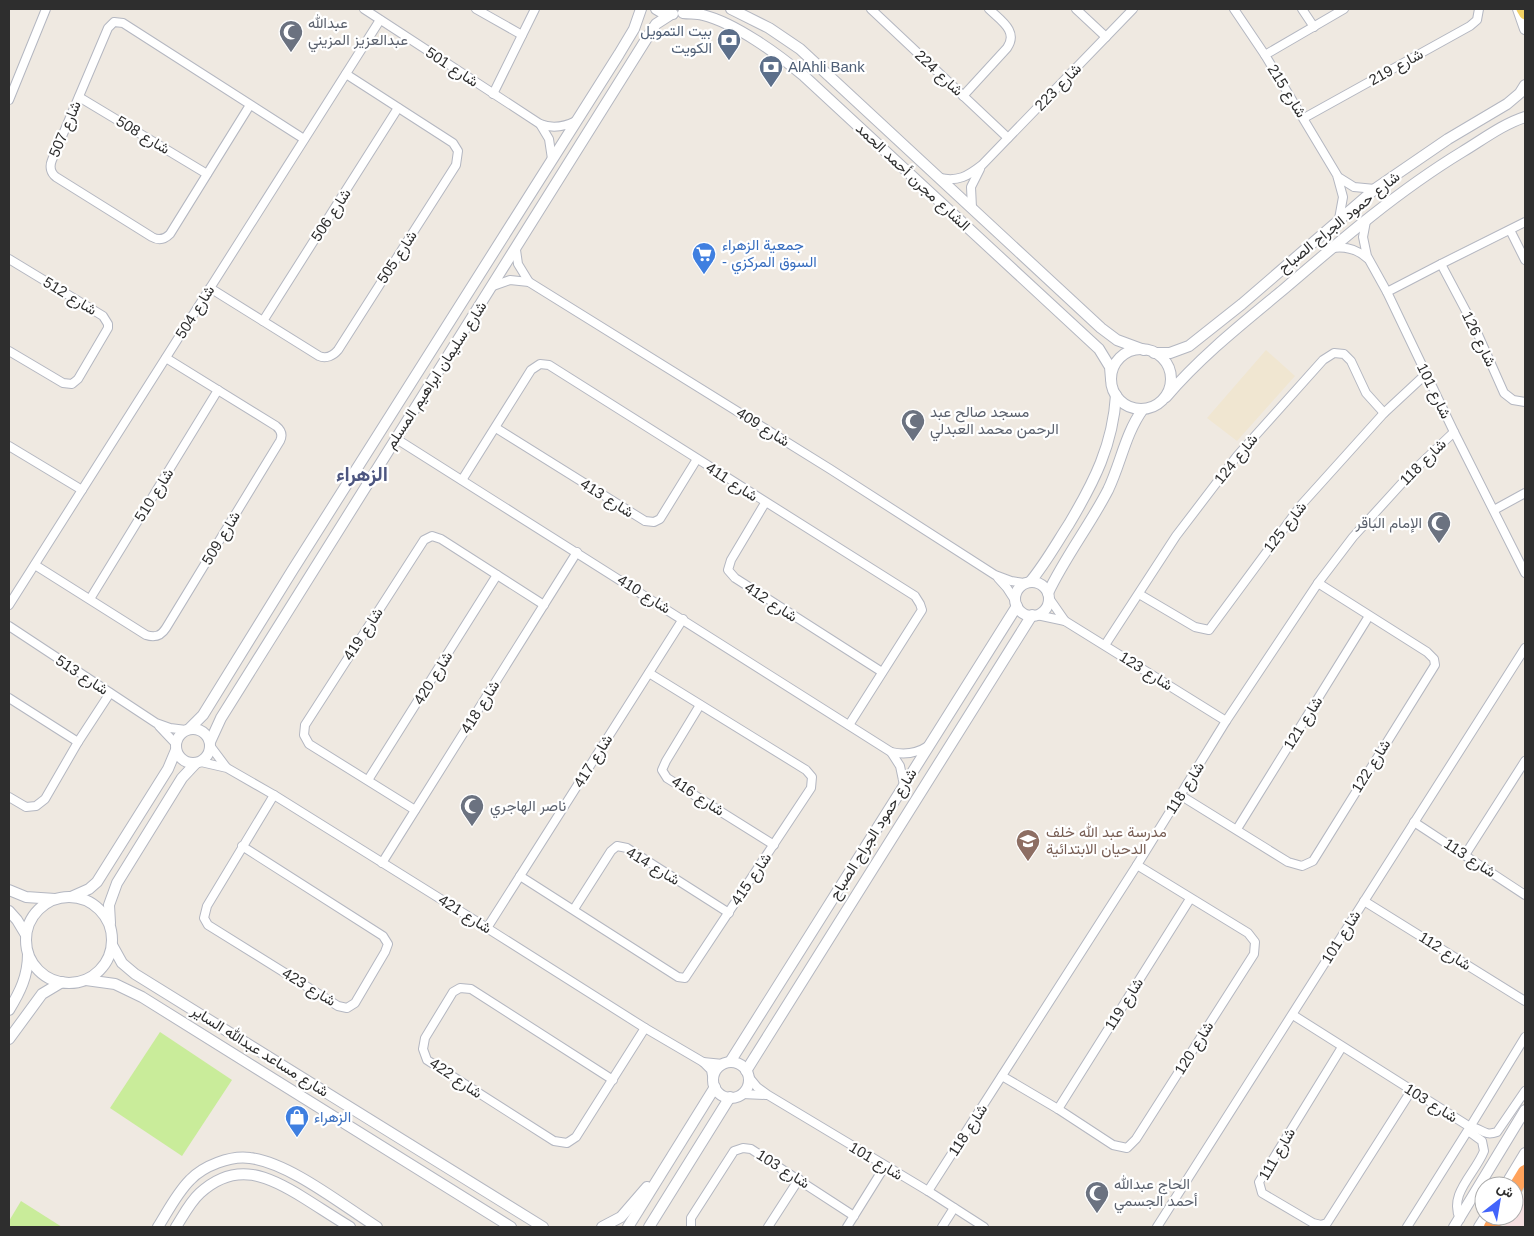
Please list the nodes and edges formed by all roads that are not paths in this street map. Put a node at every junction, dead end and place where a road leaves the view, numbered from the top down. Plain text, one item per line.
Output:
1 (46, 9) edge
2 (364, 9) edge
3 (476, 9) edge
4 (536, 9) edge
5 (641, 9) edge
6 (656, 9) edge
7 (731, 9) edge
8 (870, 9) edge
9 (989, 9) edge
10 (1076, 9) edge
11 (1133, 9) edge
12 (1234, 9) edge
13 (1302, 9) edge
14 (1344, 9) edge
15 (1479, 9) edge
16 (1518, 9) edge
17 (1522, 9) edge
18 (687, 11) edge
19 (1525, 14) edge
20 (670, 15) junction
21 (380, 20) junction
22 (1314, 27) junction
23 (1525, 29) edge
24 (522, 36) junction
25 (1106, 37) junction
26 (1265, 55) junction
27 (346, 74) junction
28 (1525, 86) edge
29 (493, 94) junction
30 (79, 96) junction
31 (963, 96) junction
32 (9, 100) edge
33 (250, 105) junction
34 (398, 108) junction
35 (1525, 117) edge
36 (1304, 118) junction
37 (1484, 118) junction
38 (576, 120) junction
39 (540, 124) junction
40 (1492, 133) junction
41 (1008, 138) junction
42 (304, 139) junction
43 (552, 160) junction
44 (982, 165) junction
45 (207, 174) junction
46 (1337, 175) junction
47 (940, 178) junction
48 (1375, 189) junction
49 (972, 208) junction
50 (1339, 219) junction
51 (1367, 219) junction
52 (1525, 222) edge
53 (1510, 230) junction
54 (1331, 249) junction
55 (516, 250) junction
56 (10, 260) edge
57 (1525, 260) edge
58 (1370, 262) junction
59 (1441, 264) junction
60 (9, 269) edge
61 (529, 282) junction
62 (493, 286) junction
63 (210, 288) junction
64 (1387, 292) junction
65 (263, 321) junction
66 (9, 350) edge
67 (1144, 350) junction
68 (1154, 352) junction
69 (166, 358) junction
70 (1426, 374) junction
71 (1112, 379) junction
72 (218, 390) junction
73 (1116, 395) junction
74 (1166, 396) junction
75 (1525, 402) edge
76 (1143, 409) junction
77 (1384, 413) junction
78 (496, 428) junction
79 (1454, 432) junction
80 (395, 438) junction
81 (9, 446) edge
82 (697, 459) junction
83 (462, 480) junction
84 (82, 490) junction
85 (1525, 493) edge
86 (765, 503) junction
87 (1494, 510) junction
88 (1068, 526) junction
89 (1082, 535) junction
90 (577, 552) junction
91 (35, 565) junction
92 (292, 571) junction
93 (1525, 573) edge
94 (498, 575) junction
95 (995, 575) junction
96 (307, 580) junction
97 (285, 583) junction
98 (1027, 583) junction
99 (1318, 583) junction
100 (300, 592) junction
101 (1139, 594) junction
102 (1049, 596) junction
103 (90, 599) junction
104 (1016, 604) junction
105 (9, 605) edge
106 (544, 605) junction
107 (1034, 615) junction
108 (1369, 616) junction
109 (683, 619) junction
110 (1065, 621) junction
111 (9, 626) edge
112 (1105, 645) junction
113 (1525, 648) edge
114 (882, 672) junction
115 (649, 673) junction
116 (110, 693) junction
117 (9, 698) edge
118 (700, 705) junction
119 (1226, 721) junction
120 (156, 722) junction
121 (849, 725) junction
122 (187, 730) junction
123 (78, 742) junction
124 (210, 744) junction
125 (928, 746) junction
126 (176, 747) junction
127 (891, 752) junction
128 (1525, 761) edge
129 (198, 763) junction
130 (227, 768) junction
131 (368, 780) junction
132 (904, 785) junction
133 (274, 795) junction
134 (1180, 795) junction
135 (9, 797) edge
136 (415, 810) junction
137 (1414, 822) junction
138 (1236, 829) junction
139 (874, 834) junction
140 (125, 838) junction
141 (889, 843) junction
142 (774, 845) junction
143 (140, 846) junction
144 (242, 846) junction
145 (1465, 855) junction
146 (382, 863) junction
147 (1137, 865) junction
148 (520, 876) junction
149 (9, 890) edge
150 (1525, 895) edge
151 (65, 898) junction
152 (1190, 899) junction
153 (1364, 902) junction
154 (574, 909) junction
155 (9, 911) edge
156 (729, 913) junction
157 (487, 928) junction
158 (110, 929) junction
159 (26, 935) junction
160 (112, 945) junction
161 (28, 953) junction
162 (86, 980) junction
163 (62, 982) junction
164 (769, 1000) junction
165 (1525, 1001) edge
166 (9, 1010) edge
167 (784, 1011) junction
168 (1293, 1015) junction
169 (645, 1028) junction
170 (1525, 1037) edge
171 (9, 1039) edge
172 (1342, 1047) junction
173 (702, 1062) junction
174 (726, 1063) junction
175 (747, 1074) junction
176 (1002, 1076) junction
177 (613, 1080) junction
178 (714, 1084) junction
179 (1411, 1091) junction
180 (1525, 1091) edge
181 (742, 1094) junction
182 (768, 1095) junction
183 (730, 1097) junction
184 (1058, 1109) junction
185 (1525, 1110) edge
186 (1470, 1127) junction
187 (1525, 1153) edge
188 (885, 1166) junction
189 (663, 1170) junction
190 (1511, 1176) edge
191 (678, 1179) junction
192 (799, 1179) junction
193 (656, 1181) junction
194 (182, 1190) junction
195 (671, 1190) junction
196 (928, 1191) junction
197 (195, 1199) junction
198 (954, 1208) junction
199 (854, 1216) junction
200 (528, 1219) junction
201 (1457, 1223) edge
202 (1161, 1226) edge
203 (158, 1227) edge
204 (176, 1227) edge
205 (350, 1227) edge
206 (377, 1227) edge
207 (511, 1227) edge
208 (543, 1227) edge
209 (550, 1227) edge
210 (602, 1227) edge
211 (628, 1227) edge
212 (649, 1227) edge
213 (658, 1227) edge
214 (691, 1227) edge
215 (768, 1227) edge
216 (847, 1227) edge
217 (942, 1227) edge
218 (984, 1227) edge
219 (1406, 1227) edge

1 - 32 street
2 - 21 street, شارع 501
3 - 24 street
4 - 24 street
5 - 38 street, شارع سليمان ابراهيم المسلم
6 - 20 street
7 - 47 street, الشارع مجرن أحمد الحمد
8 - 31 street, شارع 224
9 - 31 street
10 - 25 street
11 - 25 street, شارع 223
12 - 26 street, شارع 215
13 - 22 street
14 - 22 street
15 - 36 street, شارع 219
16 - 23 street
17 - 19 main road
18 - 20 street, الشارع مجرن أحمد الحمد
18 - 71 street, الشارع مجرن أحمد الحمد
20 - 55 street, شارع سليمان ابراهيم المسلم
21 - 27 street, شارع 504
21 - 29 street, شارع 501
22 - 26 street
24 - 29 street
25 - 41 street, شارع 223
26 - 36 street, شارع 215
27 - 34 street, شارع 505
27 - 42 street, شارع 504
28 - 37 street, شارع حمود الجراح الصباح
29 - 39 street, شارع 501
30 - 33 street, شارع 507
30 - 45 street, شارع 508
30 - 45 street, شارع 507
31 - 41 street, شارع 224
33 - 42 street, شارع 507
33 - 45 street, شارع 507
34 - 65 street, شارع 506
34 - 65 street, شارع 505
35 - 40 street, شارع حمود الجراح الصباح
36 - 46 street, شارع 215
37 - 40 street
37 - 48 street, شارع حمود الجراح الصباح
38 - 39 street, شارع 501
38 - 43 street, شارع سليمان ابراهيم المسلم
39 - 43 street
40 - 51 street, شارع حمود الجراح الصباح
41 - 44 street, شارع 223
42 - 63 street, شارع 504
43 - 92 street, شارع سليمان ابراهيم المسلم
44 - 47 street, شارع 223
44 - 49 street, شارع 223
46 - 48 street, شارع 215
46 - 50 street, شارع 215
47 - 49 street, الشارع مجرن أحمد الحمد
48 - 50 street, شارع حمود الجراح الصباح
49 - 67 street, الشارع مجرن أحمد الحمد
50 - 68 street, شارع حمود الجراح الصباح
51 - 54 street, شارع حمود الجراح الصباح
51 - 58 street, شارع 101
52 - 53 street
53 - 57 street
53 - 59 street
54 - 58 street, شارع 101
54 - 74 street, شارع حمود الجراح الصباح
55 - 61 street
55 - 62 street, شارع سليمان ابراهيم المسلم
56 - 60 street
56 - 66 street, شارع 512
58 - 64 street, شارع 101
59 - 64 street
59 - 75 street, شارع 126
61 - 62 street
61 - 95 street, شارع 409
62 - 80 street, شارع سليمان ابراهيم المسلم
63 - 65 street, شارع 505
63 - 69 street, شارع 504
64 - 70 street, شارع 101
67 - 68 street
67 - 71 street
68 - 74 street
69 - 72 street, شارع 509
69 - 84 street, شارع 504
70 - 77 street, شارع 125
70 - 79 street, شارع 101
71 - 73 street
72 - 103 street, شارع 510
72 - 103 street, شارع 509
73 - 76 street
73 - 88 street
74 - 76 street
76 - 89 street
77 - 101 street, شارع 125
77 - 101 street, شارع 124
78 - 82 street, شارع 413
78 - 82 street, شارع 411
78 - 83 street, شارع 411
79 - 87 street, شارع 101
79 - 99 street, شارع 118
80 - 83 street, شارع 410
80 - 96 street, شارع سليمان ابراهيم المسلم
81 - 84 street
82 - 86 street, شارع 411
83 - 90 street, شارع 410
84 - 91 street, شارع 504
85 - 87 street
86 - 114 street, شارع 412
86 - 114 street, شارع 411
87 - 93 street, شارع 101
88 - 89 street
88 - 98 street
89 - 102 street
90 - 106 street, شارع 418
90 - 109 street, شارع 410
91 - 103 street, شارع 509
91 - 105 street, شارع 504
92 - 96 street
92 - 97 street, شارع سليمان ابراهيم المسلم
94 - 106 street, شارع 419
94 - 131 street, شارع 420
94 - 131 street, شارع 419
95 - 98 street, شارع 409
95 - 104 street, شارع 409
96 - 100 street, شارع سليمان ابراهيم المسلم
97 - 100 street
97 - 122 street, شارع سليمان ابراهيم المسلم
98 - 102 street
98 - 104 street
99 - 108 street, شارع 122
99 - 119 street, شارع 118
100 - 124 street, شارع سليمان ابراهيم المسلم
101 - 112 street, شارع 124
102 - 107 street
102 - 110 street, شارع 123
104 - 107 street
104 - 125 street, شارع حمود الجراح الصباح
106 - 136 street, شارع 418
107 - 110 street, شارع 123
107 - 141 street, شارع حمود الجراح الصباح
108 - 138 street, شارع 121
108 - 138 street, شارع 122
109 - 115 street, شارع 417
109 - 121 street, شارع 410
110 - 112 street, شارع 123
111 - 116 street, شارع 513
112 - 119 street, شارع 123
113 - 137 street, شارع 101
114 - 121 street, شارع 411
115 - 118 street, شارع 415
115 - 148 street, شارع 417
116 - 120 street, شارع 513
116 - 123 street
117 - 123 street
118 - 142 street, شارع 416
118 - 142 street, شارع 415
119 - 134 street, شارع 118
120 - 122 street, شارع 513
120 - 126 street, شارع 513
121 - 127 street, شارع 410
122 - 124 street
122 - 126 street
123 - 135 street
124 - 129 street
124 - 130 street, شارع 421
125 - 127 street
125 - 132 street, شارع حمود الجراح الصباح
126 - 129 street
126 - 140 street
127 - 132 street
128 - 145 street
129 - 130 street, شارع 421
129 - 143 street
130 - 133 street, شارع 421
131 - 136 street, شارع 419
132 - 139 street, شارع حمود الجراح الصباح
133 - 144 street, شارع 423
133 - 146 street, شارع 421
134 - 138 street, شارع 122
134 - 147 street, شارع 118
136 - 146 street, شارع 418
137 - 145 street, شارع 113
137 - 153 street, شارع 101
139 - 141 street
139 - 164 street, شارع حمود الجراح الصباح
140 - 143 street
140 - 151 street
141 - 167 street, شارع حمود الجراح الصباح
142 - 156 street, شارع 415
143 - 158 street
144 - 144 street, شارع 423
145 - 150 street, شارع 113
146 - 157 street, شارع 421
147 - 152 street, شارع 120
147 - 176 street, شارع 118
148 - 154 street, شارع 415
148 - 157 street, شارع 417
149 - 151 street
151 - 158 street
151 - 159 street
152 - 184 street, شارع 119
152 - 184 street, شارع 120
153 - 165 street, شارع 112
153 - 168 street, شارع 101
154 - 156 street, شارع 414
154 - 156 street, شارع 415
155 - 159 street
157 - 169 street, شارع 421
158 - 160 street
159 - 161 street
160 - 162 street
160 - 200 street, شارع مساعد عبدالله الساير
161 - 163 street
161 - 166 street
162 - 163 street
162 - 207 street, شارع مساعد عبدالله الساير
163 - 171 street
164 - 167 street
164 - 174 street, شارع حمود الجراح الصباح
167 - 175 street, شارع حمود الجراح الصباح
168 - 172 street, شارع 103
168 - 202 street, شارع 101
169 - 173 street, شارع 421
169 - 177 street, شارع 422
170 - 186 street
172 - 179 street, شارع 103
172 - 179 street, شارع 111
173 - 174 street, شارع 421
173 - 178 street, شارع 421
174 - 175 street
174 - 178 street
175 - 181 street
175 - 182 street, شارع 101
176 - 184 street, شارع 120
176 - 196 street, شارع 118
177 - 177 street, شارع 422
178 - 183 street
178 - 189 street
179 - 186 street, شارع 103
180 - 186 street
181 - 182 street, شارع 101
181 - 183 street
182 - 188 street, شارع 101
183 - 191 street
185 - 201 street
186 - 201 street
186 - 219 street, شارع 103
187 - 190 street
188 - 196 street, شارع 101
188 - 199 street
189 - 193 street
189 - 210 street
191 - 195 street
191 - 213 street
192 - 199 street, شارع 103
192 - 214 street, شارع 103
192 - 215 street
193 - 195 street
193 - 211 street
194 - 197 street
194 - 203 street
194 - 206 street
195 - 212 street
196 - 198 street, شارع 101
197 - 204 street
197 - 205 street
198 - 217 street
198 - 218 street, شارع 101
199 - 216 street
200 - 208 street, شارع مساعد عبدالله الساير
200 - 209 street

